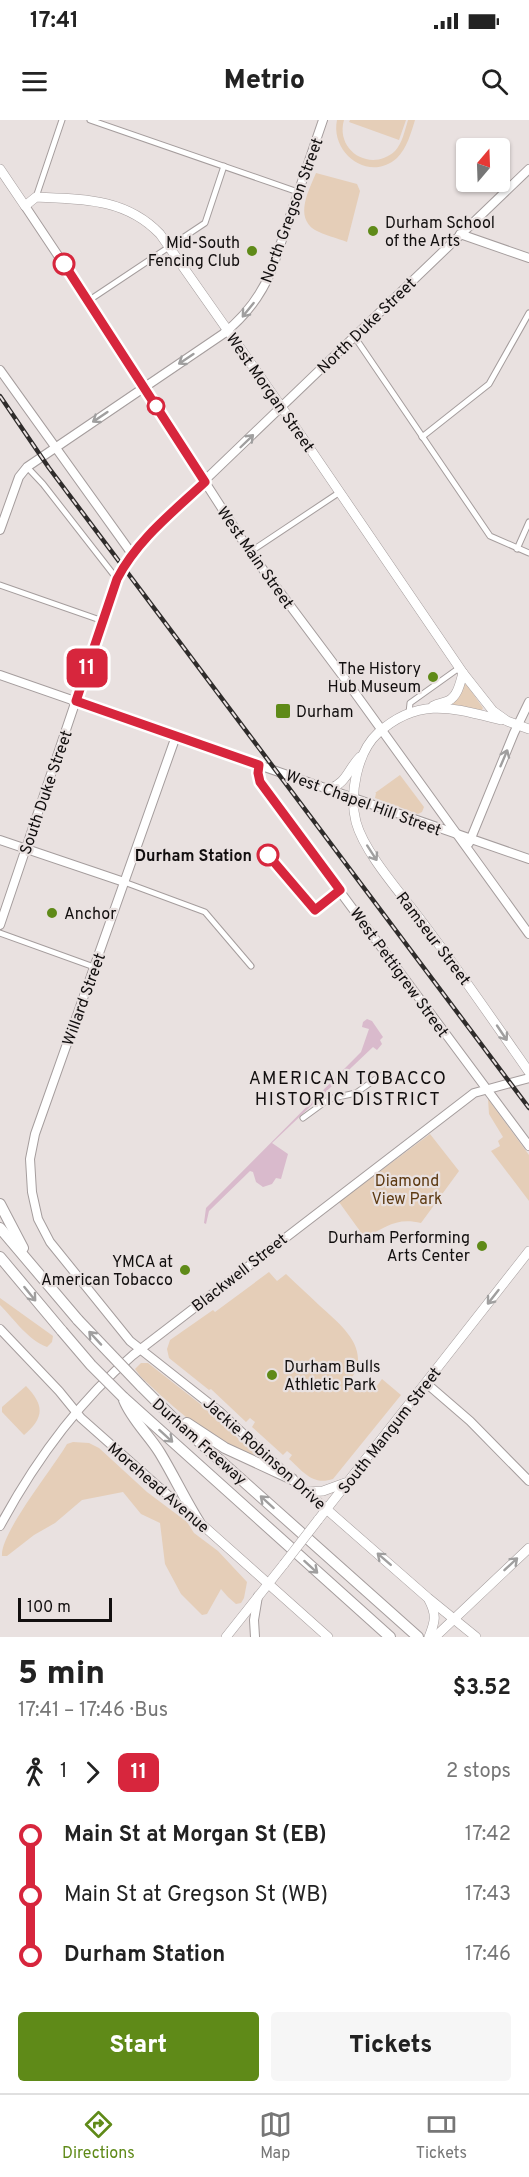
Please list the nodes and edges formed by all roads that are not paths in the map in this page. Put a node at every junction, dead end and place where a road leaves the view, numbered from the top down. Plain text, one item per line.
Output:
1 (63, 120) edge
2 (90, 120) edge
3 (323, 120) edge
4 (224, 166) junction
5 (0, 169) edge
6 (529, 169) edge
7 (298, 192) junction
8 (36, 197) junction
9 (25, 206) junction
10 (460, 234) junction
11 (170, 247) junction
12 (529, 258) edge
13 (88, 301) junction
14 (529, 313) edge
15 (228, 330) junction
16 (354, 336) junction
17 (0, 370) edge
18 (144, 387) junction
19 (281, 407) junction
20 (422, 436) junction
21 (55, 447) junction
22 (27, 466) junction
23 (205, 482) junction
24 (339, 492) junction
25 (529, 522) edge
26 (0, 530) edge
27 (517, 549) junction
28 (250, 552) junction
29 (529, 553) edge
30 (132, 554) junction
31 (117, 579) junction
32 (0, 585) edge
33 (103, 621) junction
34 (461, 671) junction
35 (0, 675) edge
36 (76, 701) junction
37 (529, 702) edge
38 (430, 707) junction
39 (409, 713) junction
40 (507, 721) junction
41 (518, 725) junction
42 (529, 729) edge
43 (381, 730) junction
44 (176, 736) junction
45 (361, 755) junction
46 (259, 765) junction
47 (329, 789) junction
48 (355, 799) junction
49 (455, 834) junction
50 (470, 839) junction
51 (0, 840) edge
52 (26, 848) junction
53 (466, 849) junction
54 (529, 859) edge
55 (124, 882) junction
56 (0, 925) edge
57 (0, 933) edge
58 (529, 934) edge
59 (251, 966) dead end
60 (94, 967) junction
61 (529, 1072) edge
62 (387, 1076) dead end
63 (529, 1078) edge
64 (487, 1089) junction
65 (303, 1118) dead end
66 (529, 1146) edge
67 (0, 1204) edge
68 (0, 1228) edge
69 (529, 1251) edge
70 (0, 1257) edge
71 (64, 1260) joint
72 (46, 1283) junction
73 (0, 1329) edge
74 (140, 1350) junction
75 (426, 1383) junction
76 (123, 1397) junction
77 (165, 1410) junction
78 (77, 1413) junction
79 (292, 1479) junction
80 (529, 1481) edge
81 (347, 1482) junction
82 (307, 1492) junction
83 (327, 1509) junction
84 (200, 1522) junction
85 (0, 1526) edge
86 (529, 1548) edge
87 (268, 1583) junction
88 (258, 1596) junction
89 (428, 1598) junction
90 (454, 1619) junction
91 (226, 1637) edge
92 (255, 1637) edge
93 (328, 1637) edge
94 (390, 1637) edge
95 (418, 1637) edge
96 (429, 1637) edge
97 (435, 1637) edge
98 (476, 1637) edge

1 - 8 street
2 - 4 street
3 - 7 street, North Gregson Street
4 - 7 street
4 - 11 street
5 - 9 main road, West Main Street
6 - 10 street, North Duke Street
7 -> 15 street, North Gregson Street
8 - 9 main road
8 - 11 main road, West Morgan Street
9 - 13 street, West Main Street
10 - 12 street
10 - 16 street, North Duke Street
11 - 13 street
11 - 15 main road, West Morgan Street
13 - 18 street, West Main Street
14 - 20 street
15 -> 18 street, North Gregson Street
15 - 19 main road, West Morgan Street
16 - 19 street, North Duke Street
16 - 20 street
17 - 21 street
18 -> 21 street, North Gregson Street
18 - 23 street, West Main Street
23 -> 19 street, North Duke Street
19 - 24 main road, West Morgan Street
20 - 27 street
21 - 22 street, North Gregson Street
21 - 30 street
22 - 26 street
22 - 31 street
23 - 28 street, West Main Street
23 - 30 street, South Duke Street
24 - 28 street
24 - 34 main road, West Morgan Street
25 - 27 street
27 - 29 street
28 - 43 street, West Main Street
30 - 31 street, South Duke Street
31 - 33 street, South Duke Street
32 - 33 street
33 - 36 street, South Duke Street
34 - 38 main road
34 - 39 street
34 - 40 main road, West Morgan Street
35 - 36 street, West Chapel Hill Street
36 - 44 street, West Chapel Hill Street
36 - 52 street, South Duke Street
37 - 41 street
38 - 39 main road
38 - 40 main road
39 - 43 main road
40 - 41 main road, West Morgan Street
41 - 42 main road, West Morgan Street
50 -> 41 street
43 - 45 main road
43 - 49 street, West Main Street
44 - 46 street, West Chapel Hill Street
44 - 55 street, Willard Street
45 - 47 main road
45 - 48 main road, Ramseur Street
46 - 47 street, West Chapel Hill Street
46 - 64 street, West Pettigrew Street
47 - 48 street, West Chapel Hill Street
48 - 49 street, West Chapel Hill Street
48 -> 61 main road, Ramseur Street
49 - 50 street, West Chapel Hill Street
49 - 53 street, West Main Street
50 - 53 street
50 - 54 street, West Chapel Hill Street
51 - 52 street
52 - 55 street
52 - 56 street, South Duke Street
53 - 58 street, West Main Street
55 - 59 street
55 - 60 street, Willard Street
57 - 60 street
60 - 71 street, Willard Street
62 - 65 street
63 - 64 street, Blackwell Street
64 - 66 street, West Pettigrew Street
64 - 74 street, Blackwell Street
67 - 72 highway
68 - 72 highway, Durham Freeway
69 -> 75 main road, South Mangum Street
70 -> 76 highway, Durham Freeway, bridge
71 - 74 street, Jackie Robinson Drive
77 -> 72 highway, Durham Freeway, bridge
73 - 78 street, Morehead Avenue
74 - 78 street, Blackwell Street
74 - 79 street, Jackie Robinson Drive
75 - 80 street
75 - 81 main road, South Mangum Street
76 - 84 highway
76 -> 94 highway, Durham Freeway
77 - 79 highway
95 -> 77 highway, Durham Freeway
78 - 84 street, Morehead Avenue
78 - 85 street, Blackwell Street
79 - 82 main road, Jackie Robinson Drive
81 - 82 main road
81 - 83 main road, South Mangum Street
82 - 83 main road, Jackie Robinson Drive
83 - 87 main road, South Mangum Street, bridge
89 -> 83 main road, Jackie Robinson Drive
84 - 87 main road, Morehead Avenue
90 -> 86 main road
87 - 88 main road, South Mangum Street
87 - 93 main road, Morehead Avenue
88 - 91 main road, South Mangum Street
88 - 92 street
89 - 90 main road, Jackie Robinson Drive
89 - 96 main road
90 - 97 main road
90 - 98 main road, Jackie Robinson Drive

